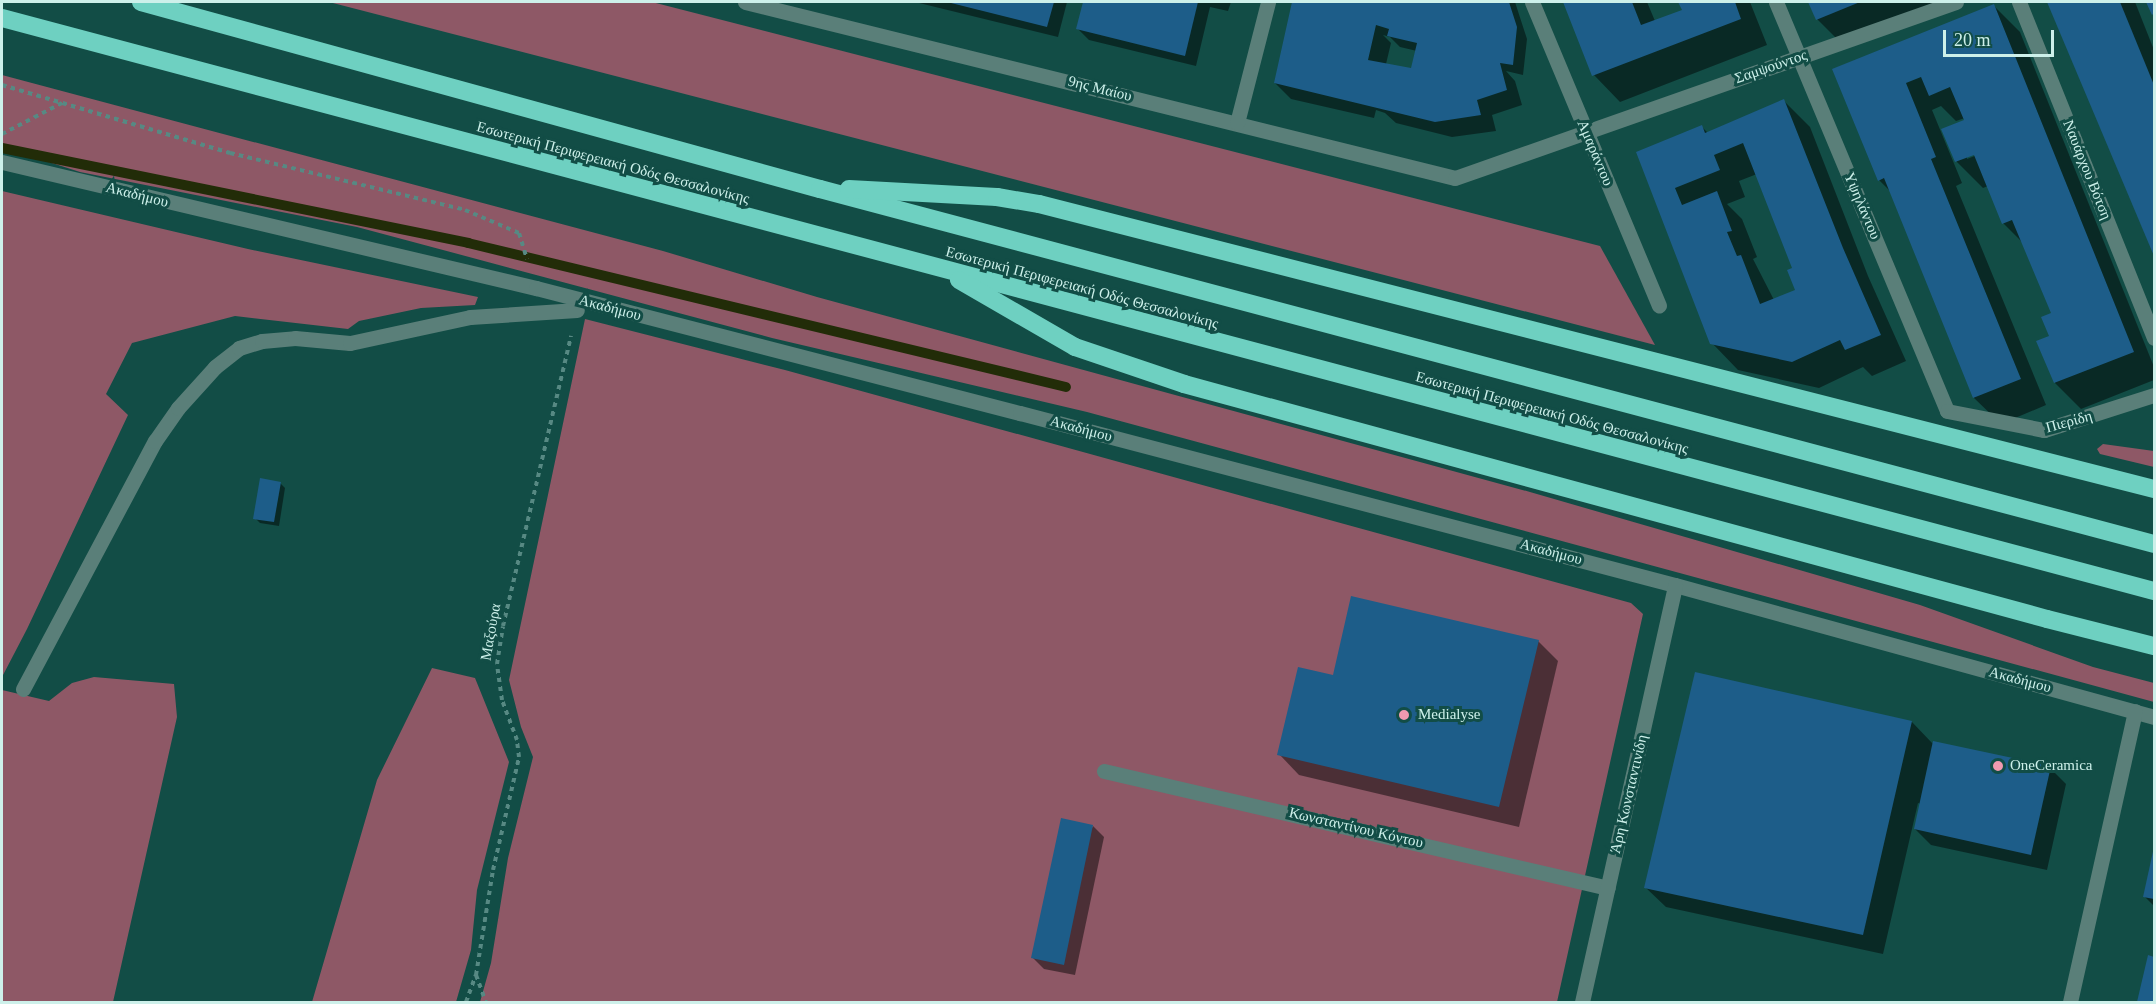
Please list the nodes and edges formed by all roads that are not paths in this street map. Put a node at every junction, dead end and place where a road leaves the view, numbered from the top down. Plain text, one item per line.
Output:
1 (141, 2) edge
2 (745, 2) edge
3 (1268, 2) edge
4 (1532, 2) edge
5 (1776, 2) edge
6 (1956, 2) edge
7 (2019, 2) edge
8 (2, 18) edge
9 (1800, 57) junction
10 (1237, 123) junction
11 (1586, 131) junction
12 (2, 162) edge
13 (1455, 178) joint
14 (820, 189) junction
15 (943, 270) junction
16 (1659, 305) dead end
17 (577, 310) road end
18 (2154, 338) edge
19 (2154, 395) edge
20 (1947, 411) joint
21 (2154, 489) edge
22 (2154, 543) edge
23 (1676, 585) junction
24 (2154, 591) edge
25 (2154, 646) edge
26 (23, 689) dead end
27 (2135, 711) junction
28 (2154, 717) edge
29 (1104, 771) dead end
30 (1608, 888) junction
31 (1582, 1002) edge
32 (2070, 1002) edge

1 - 14 highway, Εσωτερική Περιφερειακή Οδός Θεσσαλονίκης
2 - 10 street, 9ης Μαίου
3 - 10 street
4 - 11 street, Αμαράντου
5 - 9 street, Υψηλάντου
6 - 9 street, Σαμψούντος
7 - 18 street, Ναυάρχου Βότση
8 - 15 highway, Εσωτερική Περιφερειακή Οδός Θεσσαλονίκης
9 - 11 street, Σαμψούντος
9 - 20 street, Υψηλάντου
10 - 13 street, 9ης Μαίου
11 - 13 street, Σαμψούντος
11 - 16 street, Αμαράντου
12 - 23 street, Ακαδήμου
14 - 21 highway
14 - 22 highway, Εσωτερική Περιφερειακή Οδός Θεσσαλονίκης
15 - 24 highway, Εσωτερική Περιφερειακή Οδός Θεσσαλονίκης
15 - 25 highway
17 - 26 street
19 - 20 street, Πιερίδη
23 - 27 street, Ακαδήμου
23 - 30 street, Άρη Κωνσταντινίδη
27 - 28 street, Ακαδήμου
27 - 32 street
29 - 30 street, Κωνσταντίνου Κόντου
30 - 31 street, Άρη Κωνσταντινίδη

